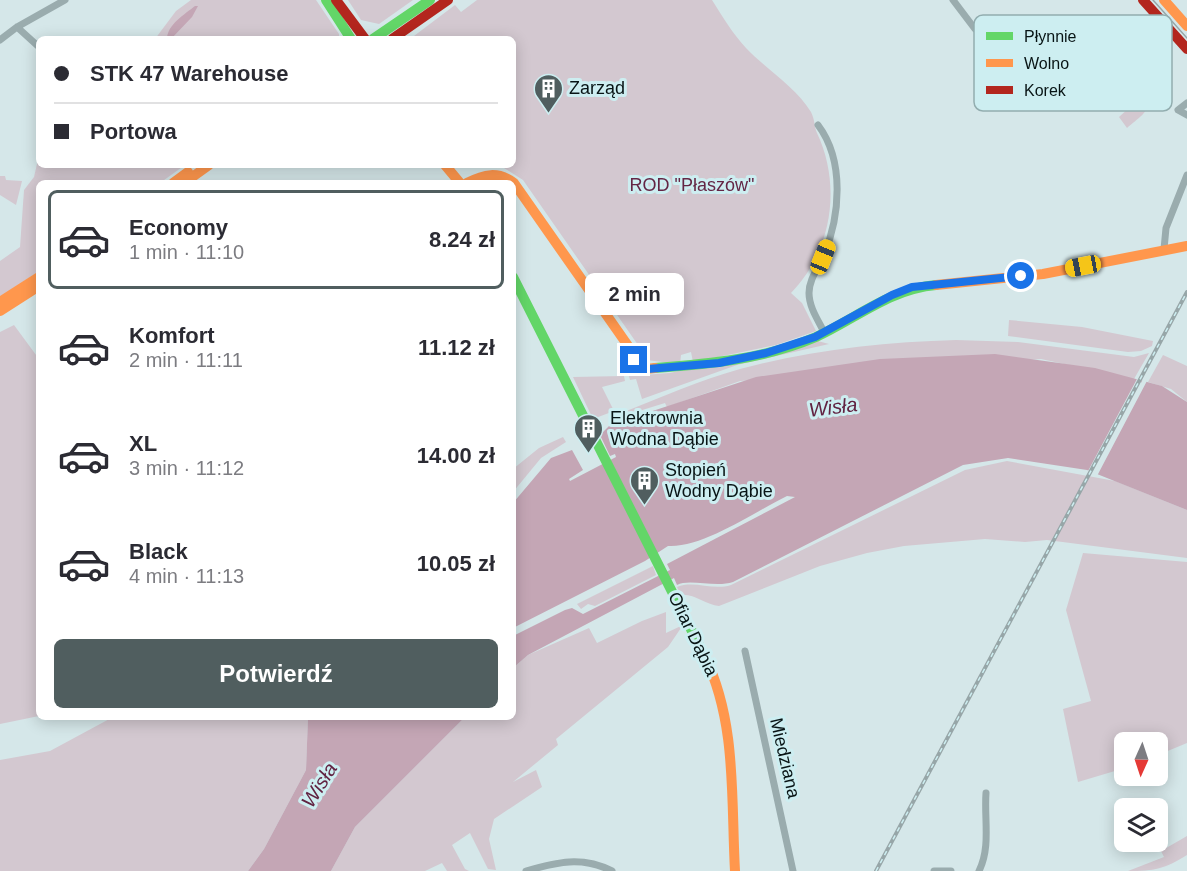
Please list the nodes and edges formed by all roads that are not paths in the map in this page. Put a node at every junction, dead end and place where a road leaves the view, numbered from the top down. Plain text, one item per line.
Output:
1 (65, 0) edge
2 (326, 0) edge
3 (336, 0) edge
4 (430, 0) edge
5 (448, 0) edge
6 (952, 0) edge
7 (1143, 0) edge
8 (1164, 0) edge
9 (1156, 15) edge
10 (1187, 26) edge
11 (17, 27) junction
12 (974, 28) edge
13 (1172, 32) edge
14 (349, 36) edge
15 (363, 36) edge
16 (377, 36) edge
17 (396, 36) edge
18 (0, 40) edge
19 (36, 44) edge
20 (1187, 49) edge
21 (1187, 103) edge
22 (1187, 115) edge
23 (818, 125) dead end
24 (194, 168) edge
25 (205, 168) edge
26 (448, 168) edge
27 (1187, 175) edge
28 (176, 180) edge
29 (188, 180) edge
30 (458, 180) edge
31 (474, 180) edge
32 (510, 180) edge
33 (516, 186) edge
34 (1187, 246) edge
35 (1164, 249) junction
36 (36, 279) edge
37 (516, 283) edge
38 (36, 288) edge
39 (0, 302) edge
40 (0, 311) edge
41 (824, 332) junction
42 (745, 651) dead end
43 (986, 793) dead end
44 (526, 871) edge
45 (612, 871) edge
46 (735, 871) edge
47 (793, 871) edge
48 (934, 871) edge
49 (951, 871) edge
50 (979, 871) edge

1 - 11 street
2 - 14 street
3 - 15 street
4 - 16 street
5 - 17 street
6 - 12 street
7 - 9 street
8 - 10 street
11 - 18 street
11 - 19 street
13 - 20 street
21 - 22 street
23 - 41 street
24 - 28 street
25 - 29 street
26 - 30 street
27 - 35 street
31 - 32 street
33 - 41 street
34 - 35 street
35 - 41 street
36 - 39 street
37 - 46 street, Ofiar Dąbia
38 - 40 street
42 - 47 street, Miedziana
43 - 50 street
44 - 45 street
48 - 49 street

